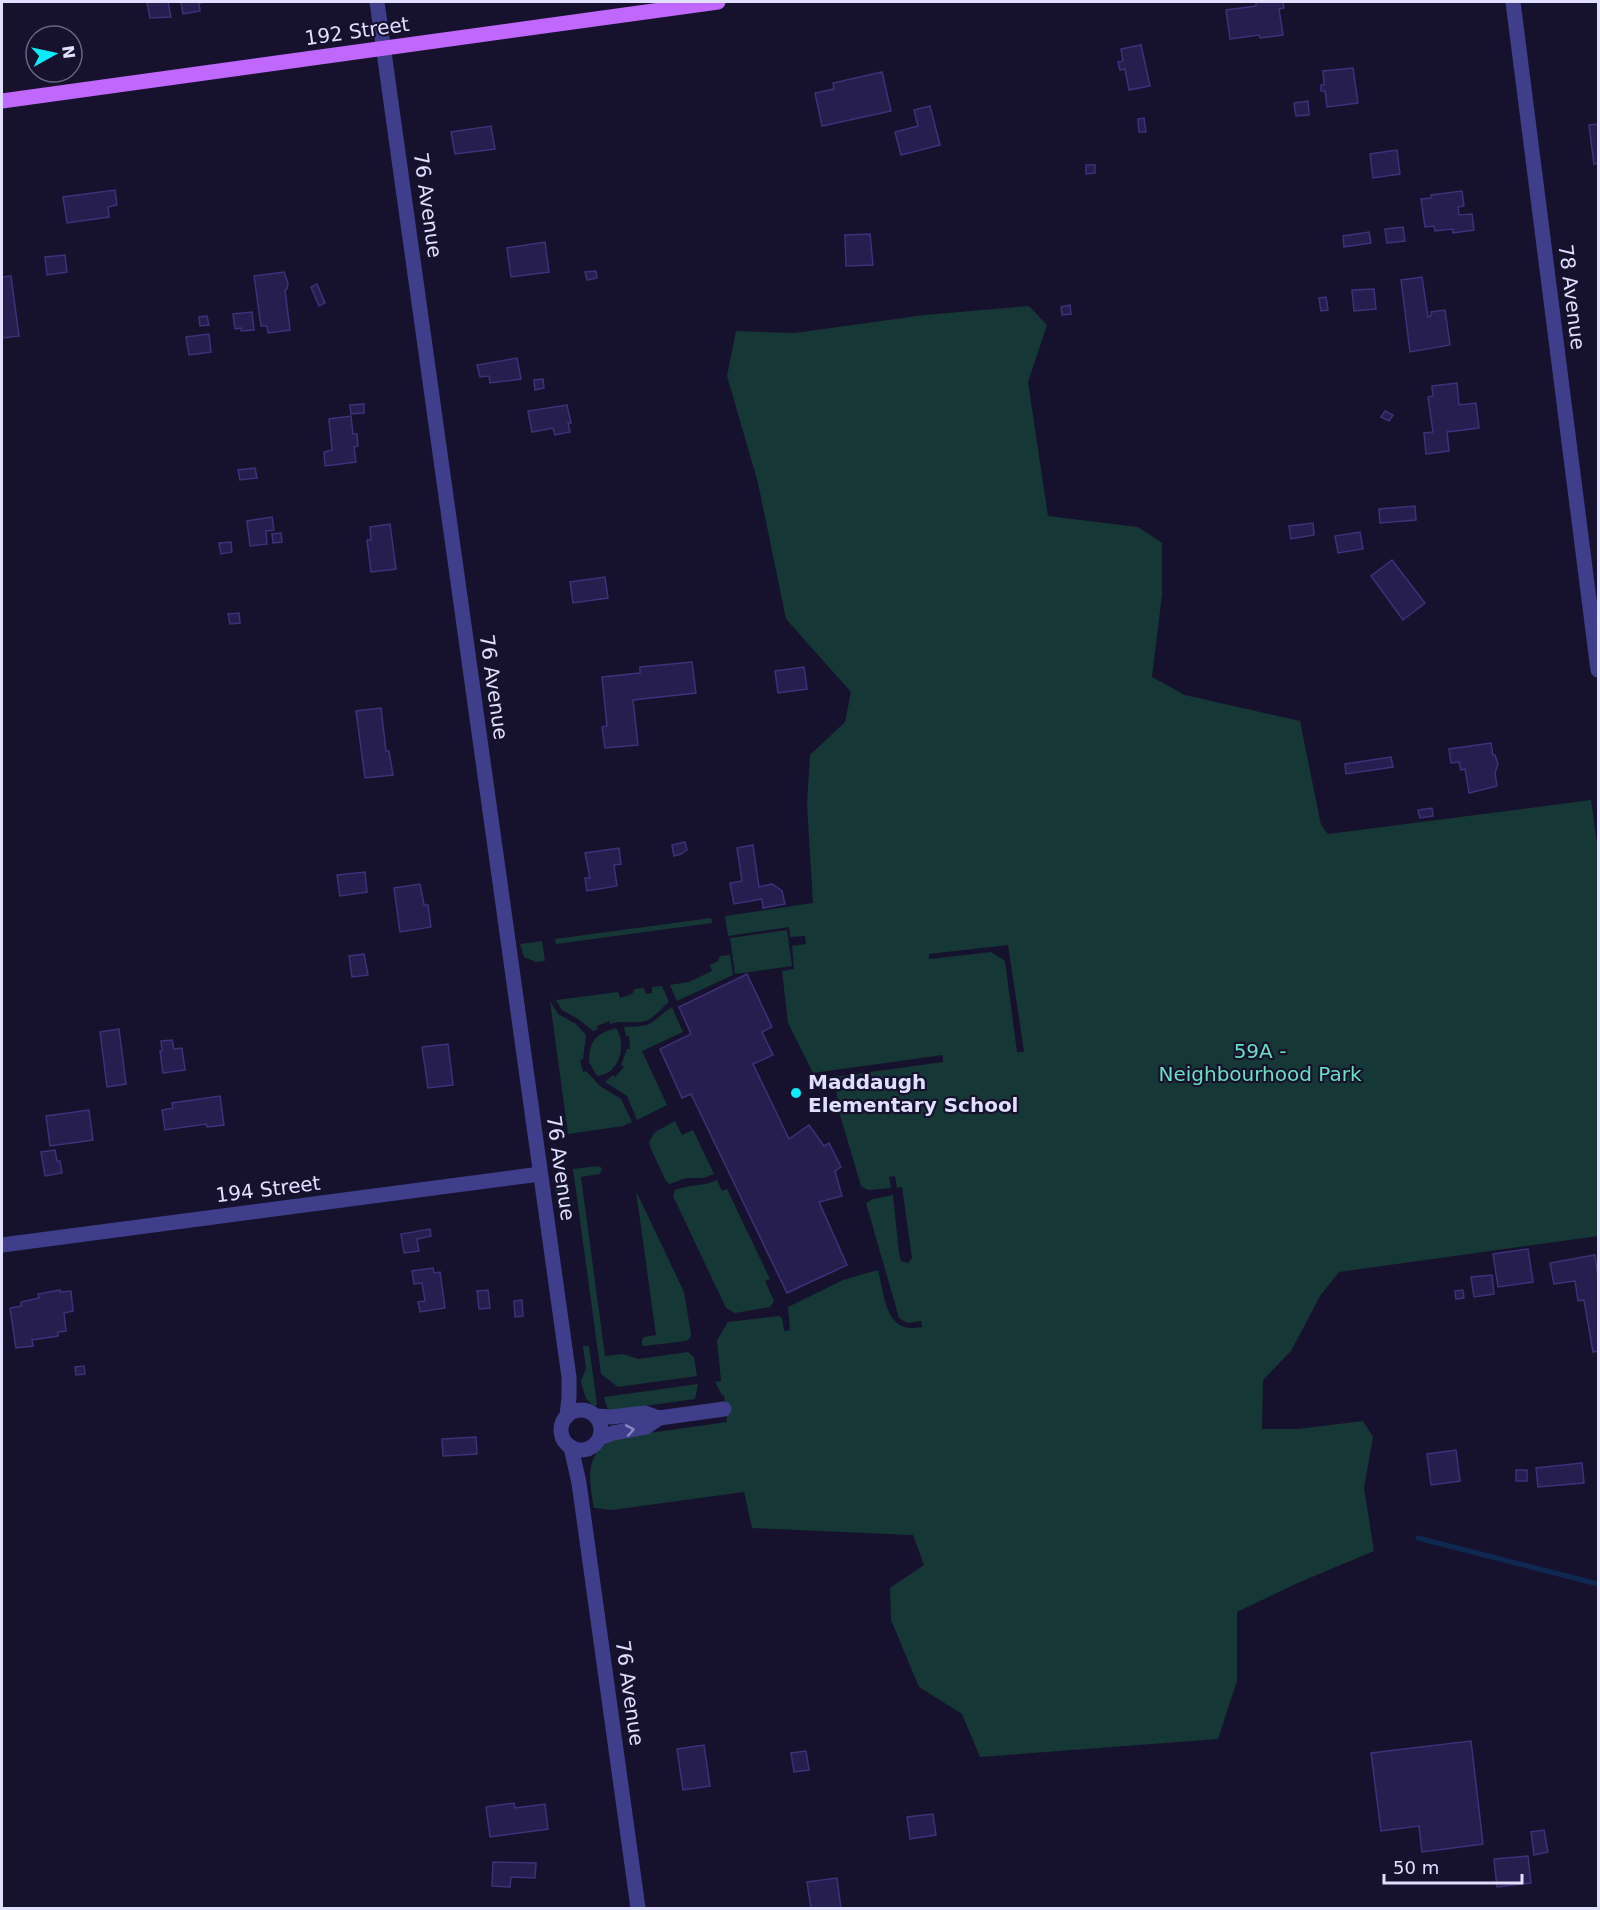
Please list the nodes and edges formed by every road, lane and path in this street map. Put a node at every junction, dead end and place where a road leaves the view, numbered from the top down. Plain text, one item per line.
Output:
1 (377, 2) edge
2 (718, 2) edge
3 (1513, 2) edge
4 (385, 48) junction
5 (2, 101) edge
6 (1599, 670) edge
7 (540, 1174) junction
8 (2, 1245) edge
9 (569, 1377) junction
10 (581, 1409) junction
11 (724, 1409) dead end
12 (567, 1416) junction
13 (596, 1416) junction
14 (659, 1418) junction
15 (600, 1438) junction
16 (578, 1449) junction
17 (638, 1908) edge

1 - 4 street, 76 Avenue
2 - 4 main road, 192 Street
3 - 6 street, 78 Avenue
4 - 5 main road, 192 Street
4 - 7 street, 76 Avenue
7 - 8 street, 194 Street
7 - 9 street, 76 Avenue
9 - 10 street, 76 Avenue
9 - 12 street, 76 Avenue
10 - 12 street
10 - 13 street
11 - 14 street
12 - 16 street
13 - 14 street
13 - 15 street
15 -> 14 street
15 - 16 street
16 - 17 street, 76 Avenue

